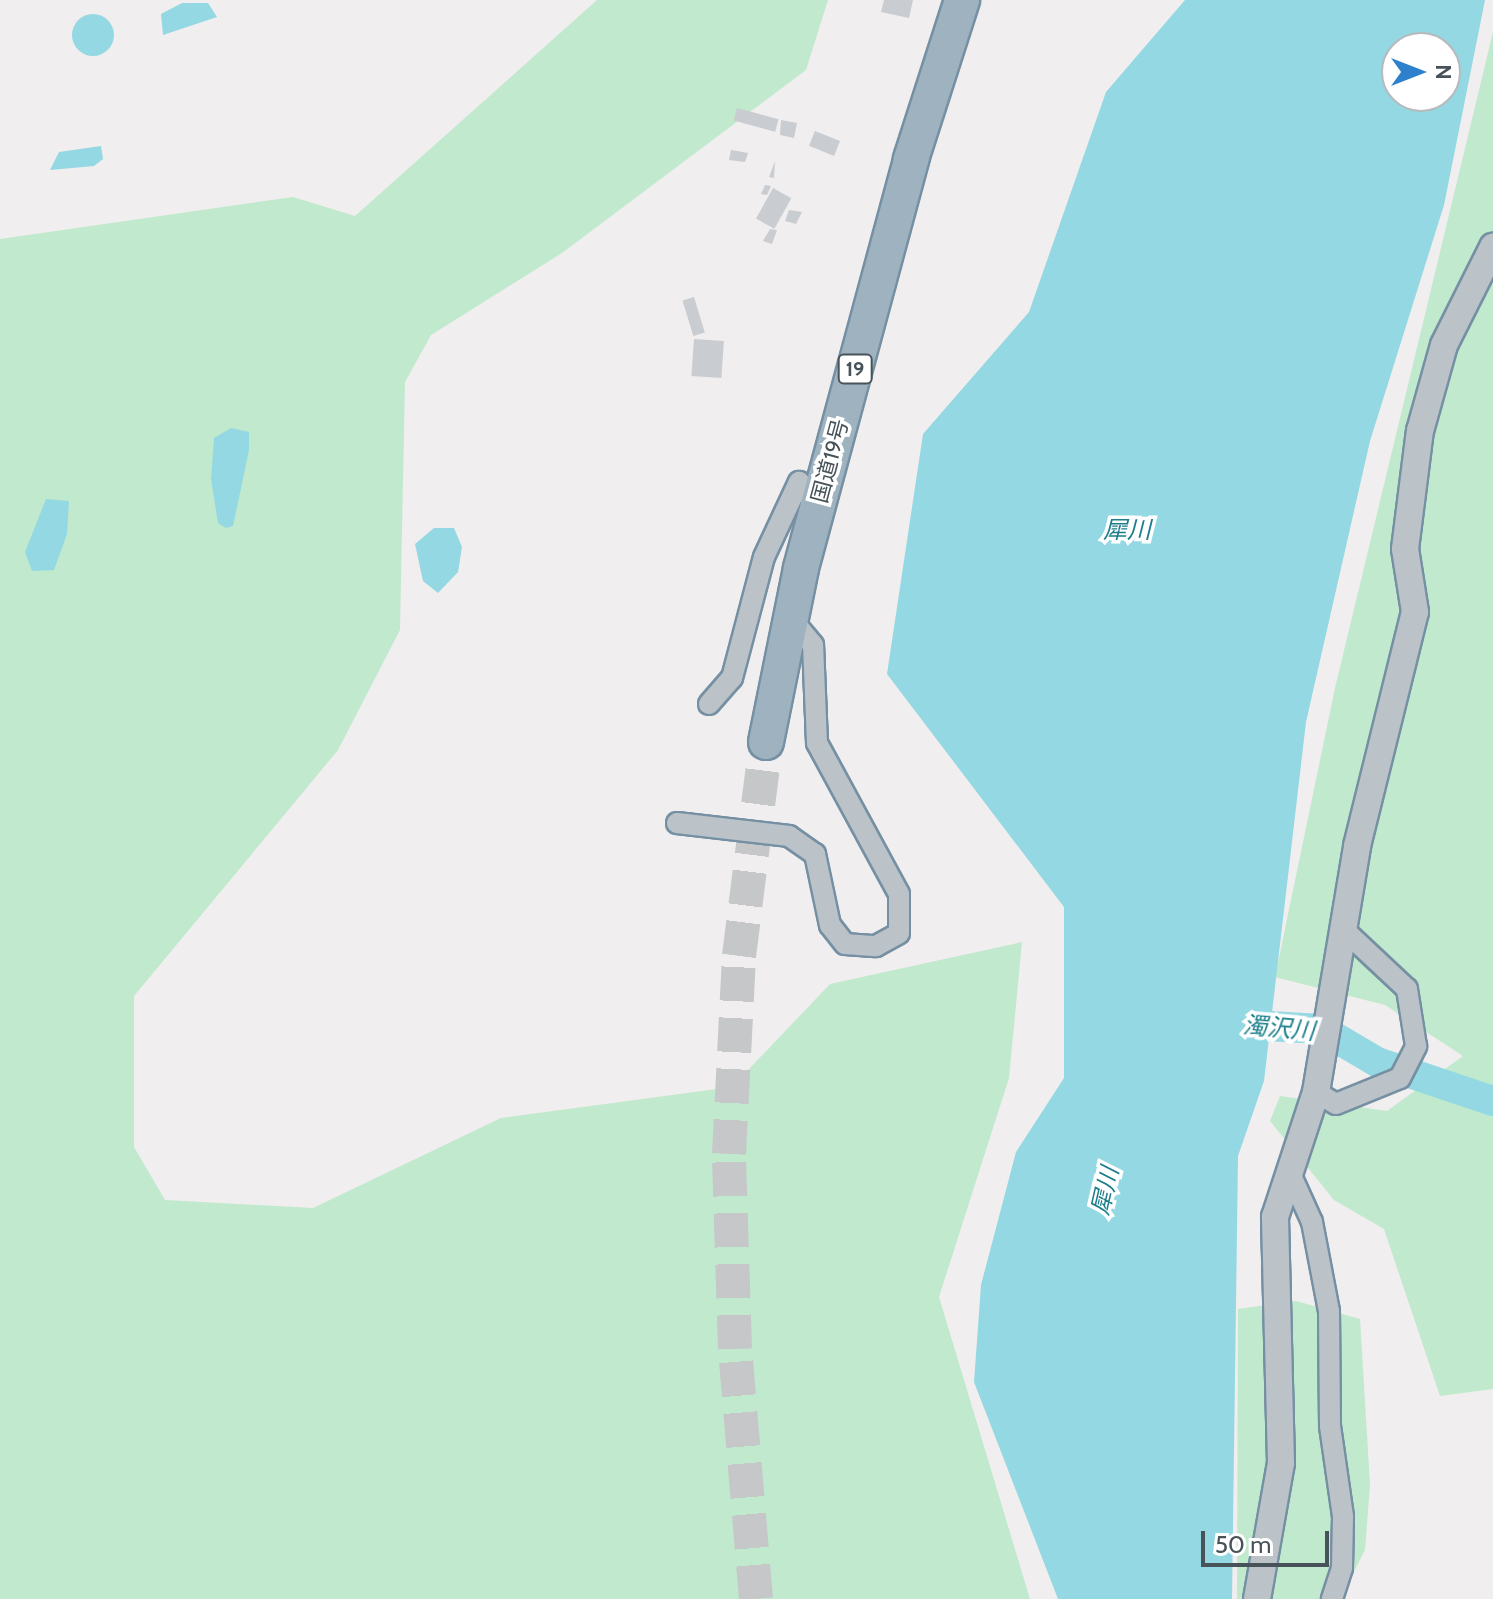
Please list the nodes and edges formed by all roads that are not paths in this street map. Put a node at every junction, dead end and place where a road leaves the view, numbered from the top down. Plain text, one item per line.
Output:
1 (962, 0) edge
2 (1493, 247) edge
3 (817, 507) junction
4 (790, 618) junction
5 (709, 704) dead end
6 (766, 742) tunnel mouth
7 (677, 823) dead end
8 (1345, 931) junction
9 (1316, 1092) junction
10 (1289, 1171) junction
11 (1257, 1599) edge
12 (1332, 1599) edge

1 - 3 highway, 国道19号 / 19
2 - 8 street
3 - 4 highway, 国道19号 / 19
3 - 5 street
4 - 6 highway, 国道19号 / 19
4 - 7 street
8 - 9 street
8 - 9 street
9 - 10 street
10 - 11 street
10 - 12 street

